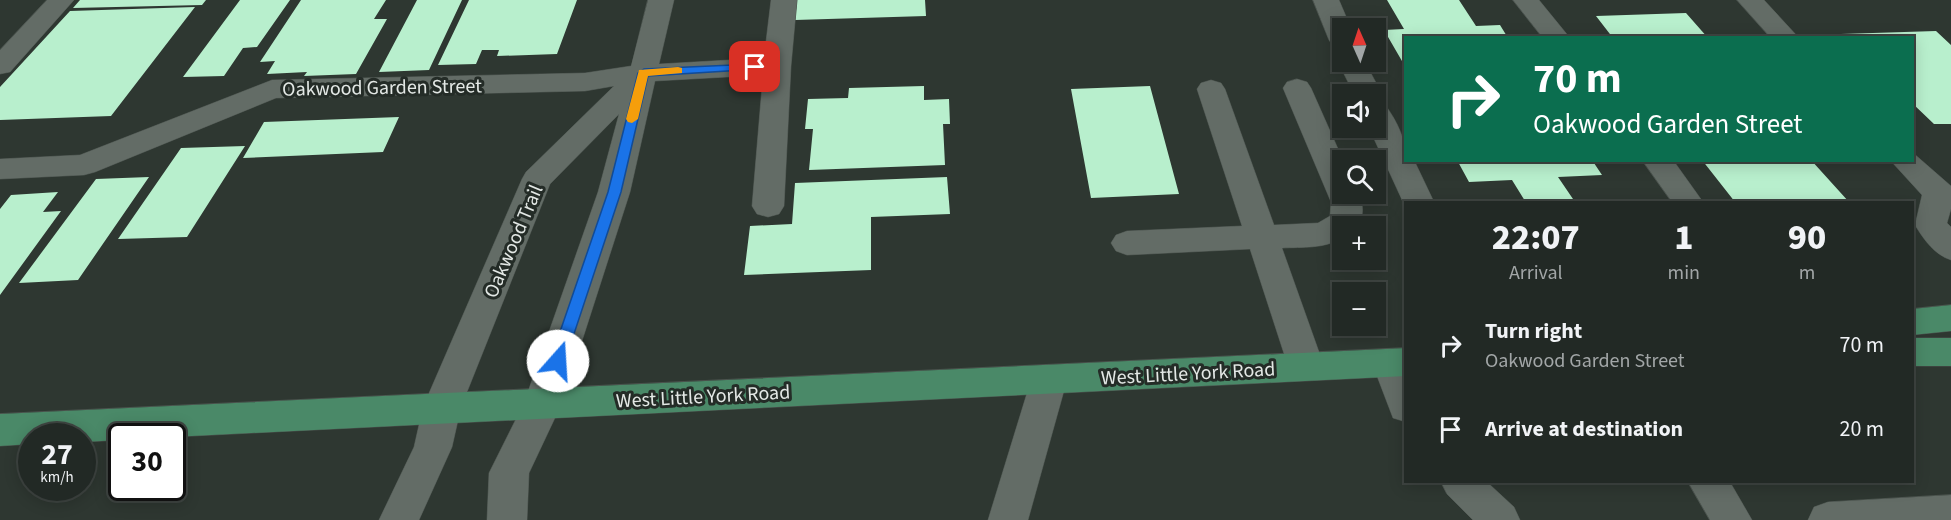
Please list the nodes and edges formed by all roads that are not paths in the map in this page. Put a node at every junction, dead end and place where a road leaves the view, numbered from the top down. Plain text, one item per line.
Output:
1 (61, 0) edge
2 (661, 0) edge
3 (784, 0) edge
4 (1326, 0) edge
5 (1526, 0) edge
6 (1750, 0) edge
7 (1333, 18) edge
8 (1555, 36) edge
9 (1784, 36) edge
10 (0, 66) edge
11 (777, 66) junction
12 (644, 73) junction
13 (1297, 88) dead end
14 (1211, 89) dead end
15 (1386, 133) edge
16 (1658, 162) edge
17 (1907, 162) edge
18 (1332, 168) edge
19 (0, 169) edge
20 (1947, 195) edge
21 (1419, 201) edge
22 (1687, 201) edge
23 (1347, 204) edge
24 (768, 206) dead end
25 (1262, 238) junction
26 (1127, 243) dead end
27 (1951, 248) edge
28 (1951, 318) edge
29 (1914, 322) edge
30 (1914, 352) edge
31 (1951, 352) edge
32 (1398, 362) edge
33 (1306, 366) junction
34 (1049, 380) junction
35 (1404, 396) edge
36 (543, 403) junction
37 (442, 407) junction
38 (0, 430) edge
39 (1462, 483) edge
40 (1709, 483) edge
41 (1951, 513) edge
42 (399, 520) edge
43 (507, 520) edge
44 (1008, 520) edge
45 (1500, 520) edge
46 (1732, 520) edge
47 (1828, 520) edge

1 - 10 street
2 - 12 street
3 - 11 street
4 - 7 street
5 - 8 street
6 - 9 street
11 - 12 street, Oakwood Garden Street
11 - 24 street
12 - 19 street, Oakwood Garden Street
12 - 36 street
12 - 37 street, Oakwood Trail
13 - 18 street
14 - 25 street
15 - 21 street
16 - 22 street
17 - 20 street
20 - 27 street
23 - 25 street
25 - 26 street
25 - 33 street
28 - 29 main road
30 - 31 main road
32 - 33 main road, West Little York Road
32 - 35 street
33 - 34 main road, West Little York Road
34 - 36 main road, West Little York Road
34 - 44 street
36 - 37 main road, West Little York Road
36 - 43 street
37 - 38 main road, West Little York Road
37 - 42 street, Oakwood Trail
39 - 45 street
40 - 46 street
41 - 47 street

